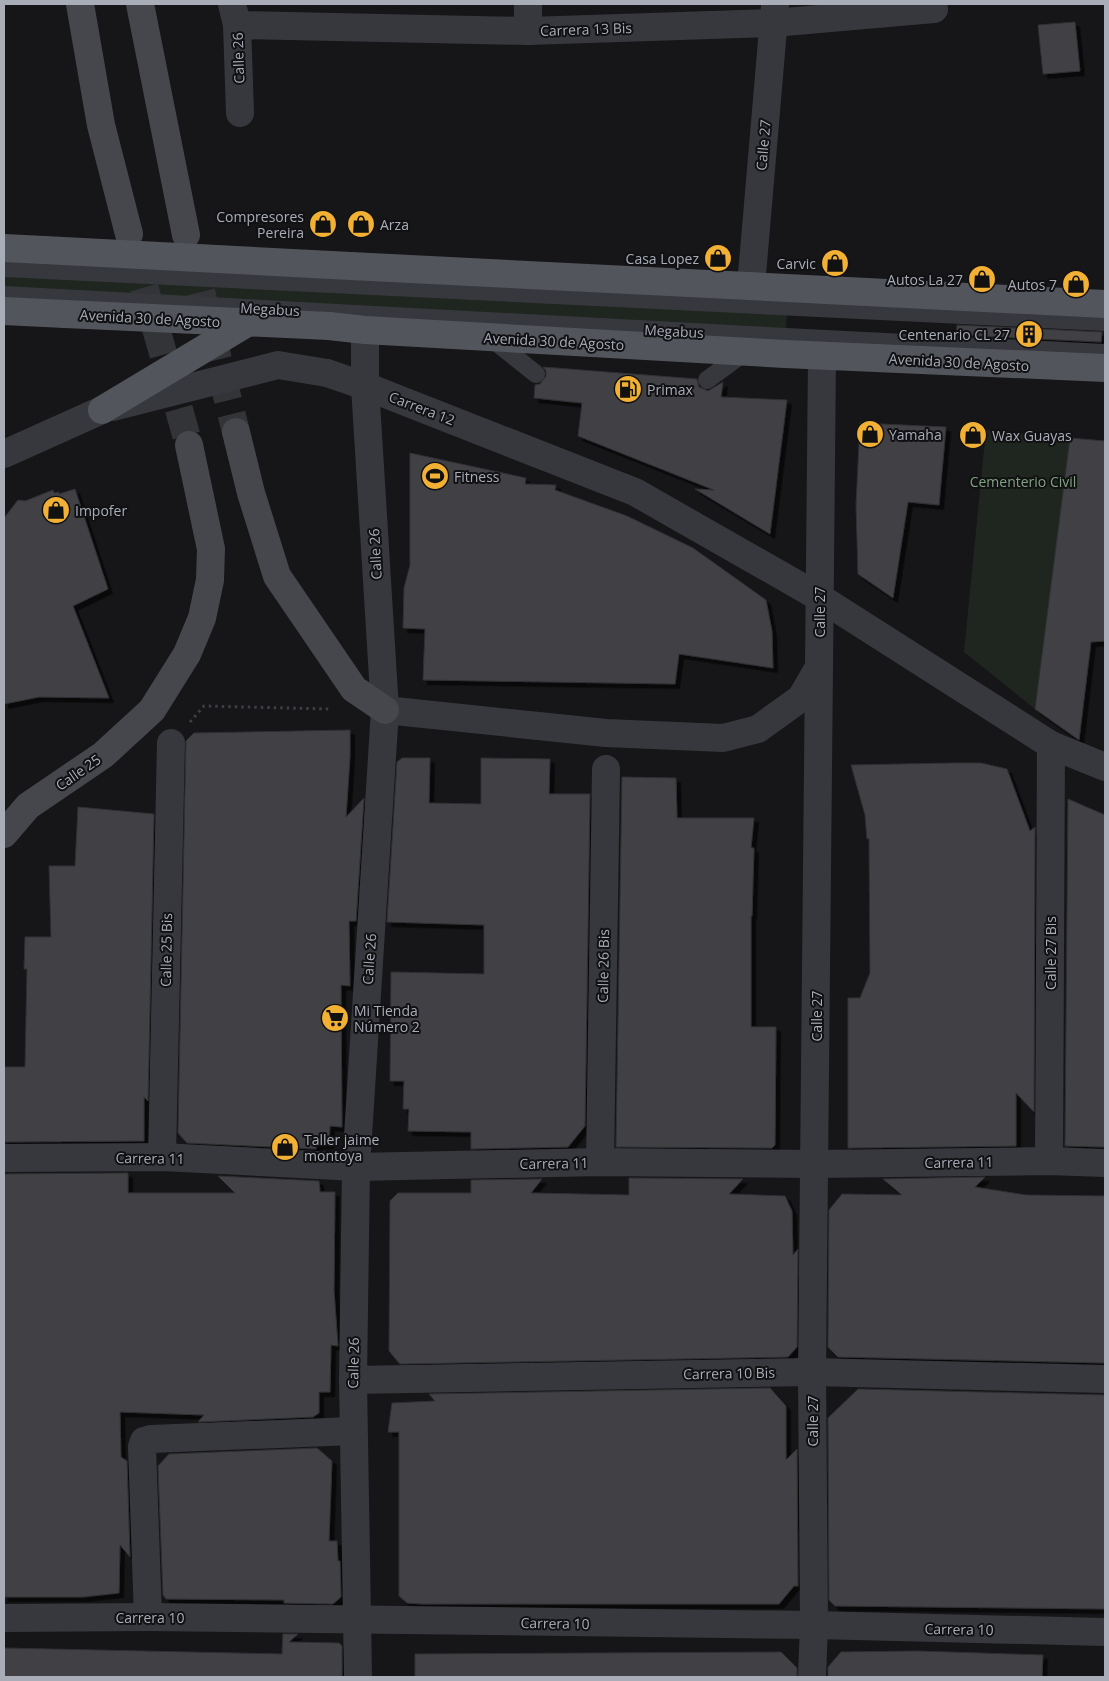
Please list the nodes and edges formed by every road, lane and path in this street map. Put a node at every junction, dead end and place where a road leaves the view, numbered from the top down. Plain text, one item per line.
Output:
1 (80, 4) edge
2 (140, 4) edge
3 (528, 4) edge
4 (934, 9) dead end
5 (774, 13) edge
6 (235, 14) edge
7 (528, 30) junction
8 (240, 113) dead end
9 (129, 234) tunnel mouth
10 (186, 235) tunnel mouth
11 (4, 248) edge
12 (4, 268) edge
13 (751, 286) junction
14 (4, 295) edge
15 (1105, 304) edge
16 (4, 311) edge
17 (1105, 322) edge
18 (247, 323) junction
19 (365, 330) junction
20 (491, 337) junction
21 (745, 352) junction
22 (1105, 353) edge
23 (822, 356) junction
24 (1105, 368) edge
25 (536, 374) dead end
26 (707, 380) dead end
27 (365, 386) junction
28 (102, 410) junction
29 (236, 432) tunnel mouth
30 (189, 445) tunnel mouth
31 (4, 454) edge
32 (818, 597) junction
33 (819, 667) junction
34 (337, 709) dead end
35 (384, 710) junction
36 (171, 743) joint
37 (1051, 745) junction
38 (1105, 766) edge
39 (606, 769) dead end
40 (4, 834) edge
41 (162, 1157) junction
42 (4, 1158) edge
43 (1048, 1161) junction
44 (600, 1162) junction
45 (1105, 1162) edge
46 (815, 1164) junction
47 (356, 1167) junction
48 (812, 1372) junction
49 (1105, 1379) edge
50 (352, 1380) junction
51 (353, 1431) junction
52 (148, 1616) junction
53 (4, 1618) edge
54 (358, 1620) junction
55 (814, 1625) junction
56 (1105, 1632) edge
57 (358, 1677) edge
58 (812, 1677) edge

1 - 9 main road
2 - 10 main road
3 - 7 street
4 - 5 street, Carrera 13 Bis
5 - 7 street, Carrera 13 Bis
5 - 13 street, Calle 27
6 - 7 street, Carrera 13 Bis
6 - 8 street, Calle 26
11 - 13 main road, bridge
12 - 17 lane, Megabus
13 - 15 main road
14 - 22 lane, Megabus
16 - 18 main road, Avenida 30 de Agosto, bridge
18 - 19 main road, Avenida 30 de Agosto, bridge
18 - 28 main road, bridge
19 - 20 main road, Avenida 30 de Agosto
19 - 27 street, Calle 26
20 - 21 main road, Avenida 30 de Agosto
20 - 25 lane
21 - 23 main road, Avenida 30 de Agosto
21 - 26 lane
23 - 24 main road, Avenida 30 de Agosto
23 - 32 street, Calle 27
27 - 28 street, Carrera 12, bridge
27 - 32 street, Carrera 12
27 - 35 street, Calle 26
28 - 31 street, Carrera 12
29 - 35 main road
30 - 40 main road, Calle 25
32 - 33 street, Calle 27
32 - 37 street, Carrera 12
33 - 35 street
33 - 46 street, Calle 27
34 - 36 path
35 - 47 street, Calle 26
36 - 41 street, Calle 25 Bis
37 - 38 street, Carrera 12
37 - 43 street, Calle 27 Bis
39 - 44 street, Calle 26 Bis
41 - 42 street, Carrera 11
41 - 47 street, Carrera 11
43 - 45 street, Carrera 11
43 - 46 street, Carrera 11
44 - 46 street, Carrera 11
44 - 47 street, Carrera 11
46 - 48 street, Calle 27
47 - 50 street, Calle 26
48 - 49 street, Carrera 10 Bis
48 - 50 street, Carrera 10 Bis
48 - 55 street, Calle 27
50 - 51 street, Calle 26
51 - 52 street
51 - 54 street, Calle 26
52 - 53 street, Carrera 10
52 - 54 street, Carrera 10
54 - 55 street, Carrera 10
54 - 57 street, Calle 26
55 - 56 street, Carrera 10
55 - 58 street, Calle 27

